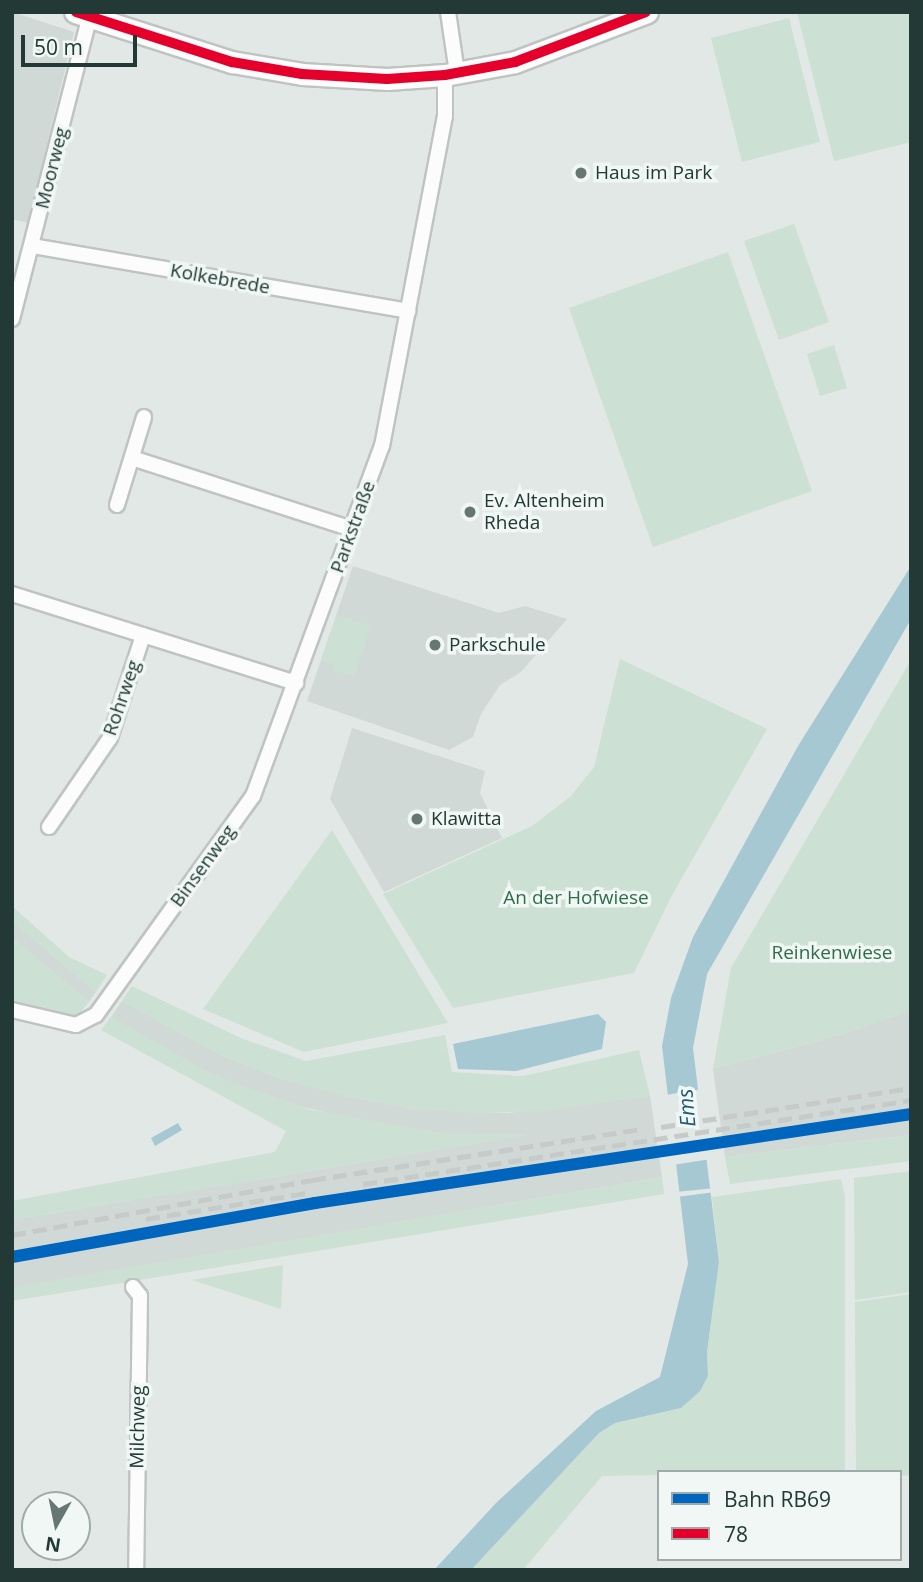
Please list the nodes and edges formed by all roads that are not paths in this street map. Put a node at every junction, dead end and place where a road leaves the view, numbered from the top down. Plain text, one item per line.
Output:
1 (448, 12) edge
2 (647, 12) edge
3 (86, 14) edge
4 (451, 74) junction
5 (33, 247) junction
6 (408, 311) junction
7 (12, 318) edge
8 (145, 417) dead end
9 (132, 458) junction
10 (117, 505) dead end
11 (352, 529) junction
12 (12, 594) edge
13 (143, 635) junction
14 (296, 683) junction
15 (49, 827) dead end
16 (12, 1010) edge
17 (133, 1287) dead end
18 (136, 1570) edge

1 - 4 street, Parkstraße
2 - 4 main road
3 - 4 main road
3 - 5 street, Moorweg
4 - 6 street, Parkstraße
5 - 6 street, Kolkebrede
5 - 7 street, Moorweg
6 - 11 street, Parkstraße
8 - 9 street
9 - 10 street
9 - 11 street
11 - 14 street, Parkstraße
12 - 13 street
13 - 14 street
13 - 15 street, Rohrweg
14 - 16 street, Binsenweg
17 - 18 street, Milchweg

